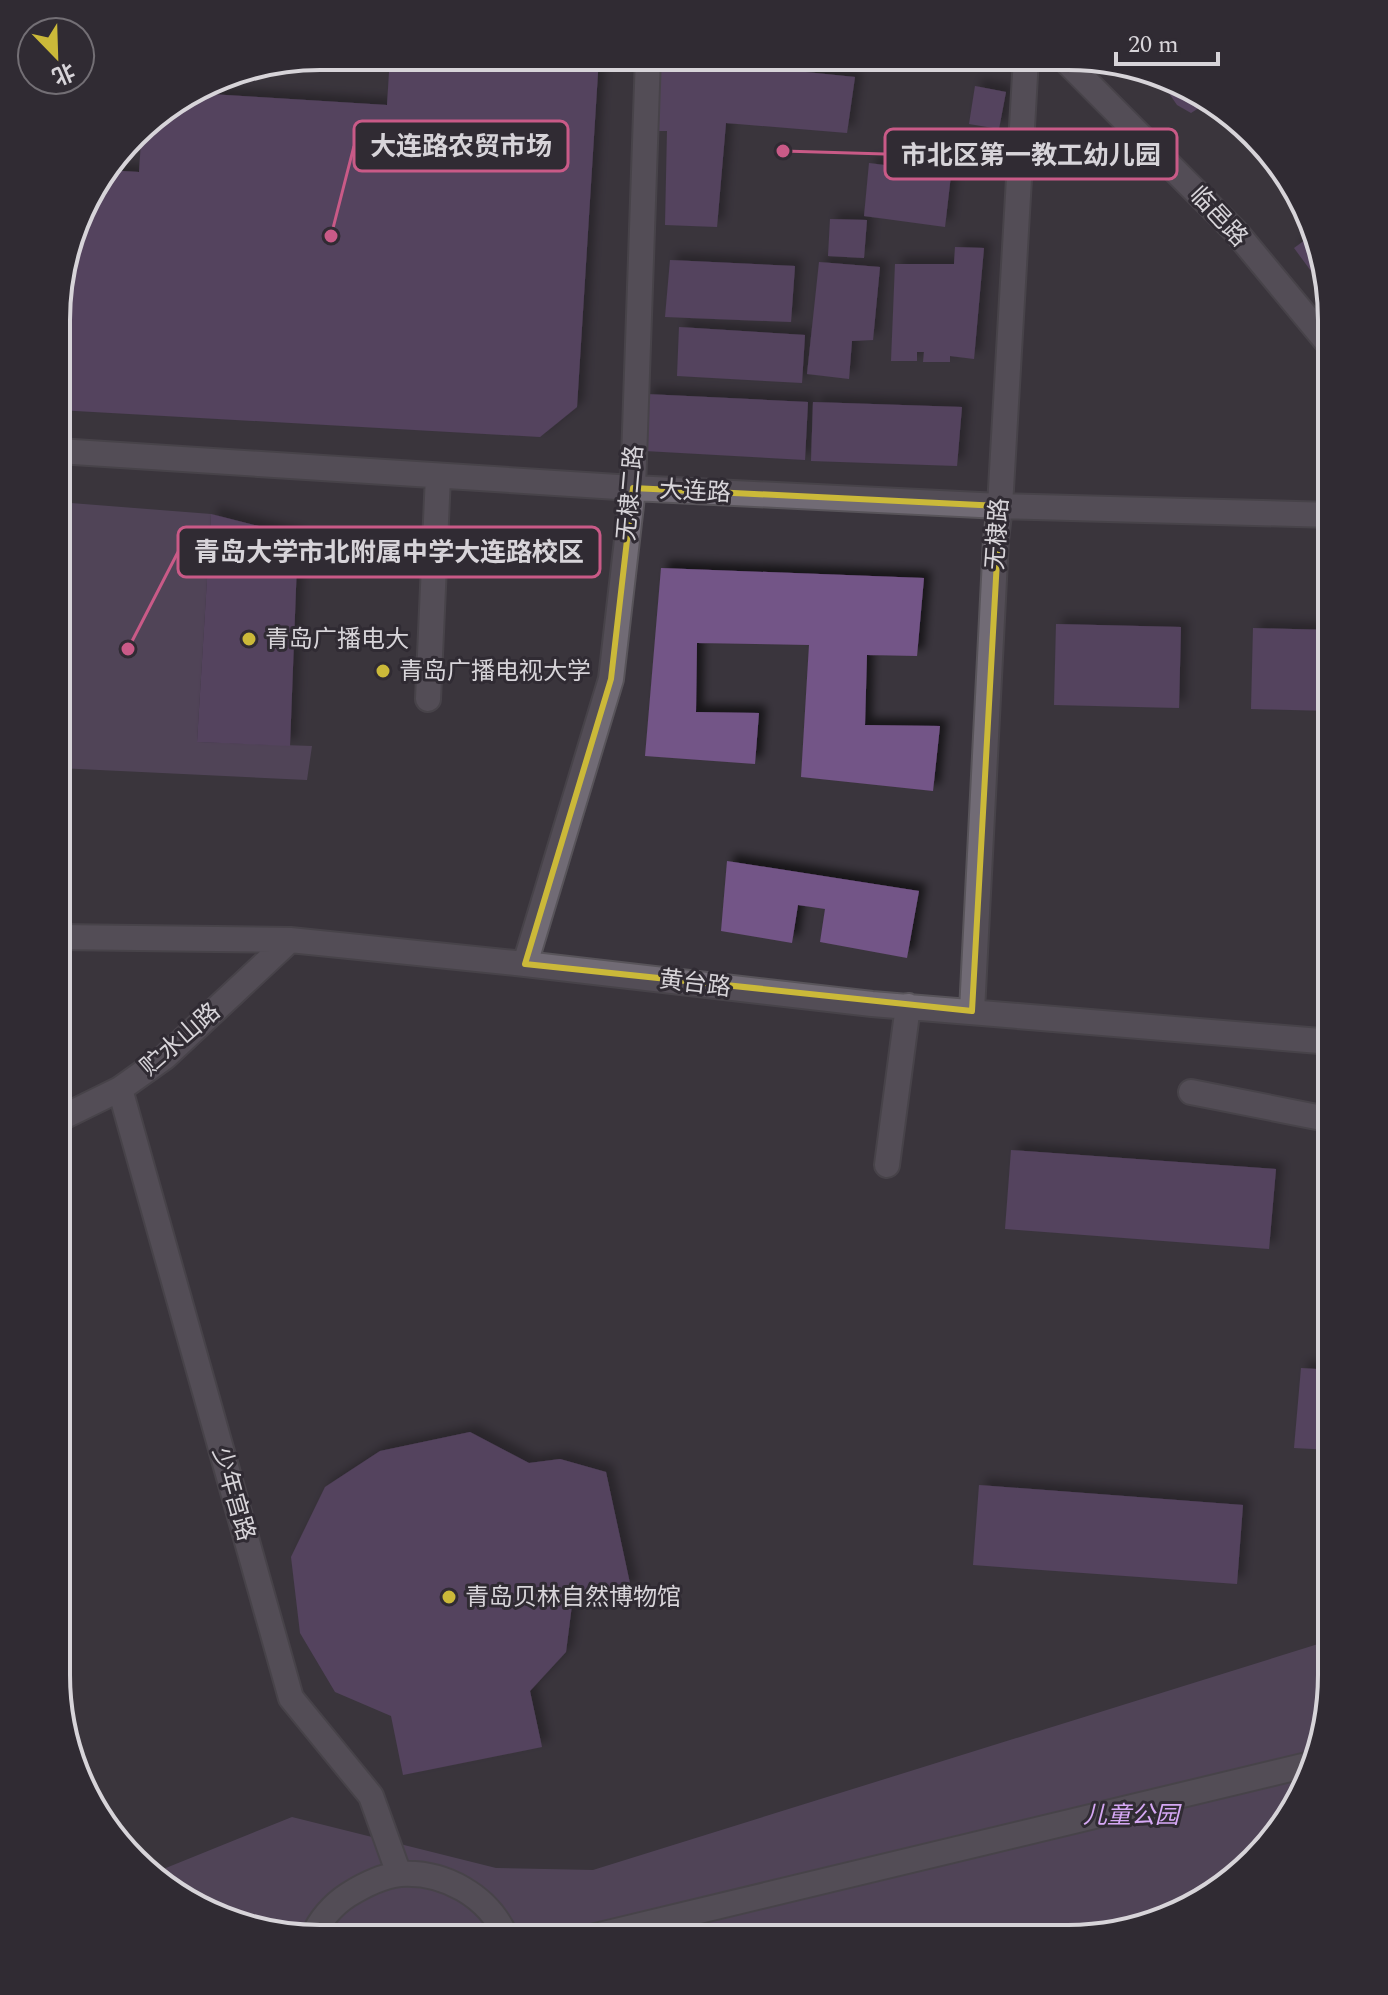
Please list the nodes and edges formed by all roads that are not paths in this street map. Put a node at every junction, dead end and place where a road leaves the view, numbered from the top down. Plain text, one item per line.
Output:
1 (648, 70) edge
2 (1025, 70) edge
3 (1075, 70) edge
4 (1318, 331) edge
5 (70, 452) edge
6 (438, 476) junction
7 (633, 488) junction
8 (1000, 506) junction
9 (1318, 515) edge
10 (428, 699) dead end
11 (70, 937) edge
12 (290, 940) junction
13 (525, 964) junction
14 (908, 1006) junction
15 (972, 1011) junction
16 (1317, 1041) edge
17 (120, 1089) junction
18 (1191, 1092) dead end
19 (70, 1114) edge
20 (1317, 1117) edge
21 (887, 1165) dead end
22 (1300, 1767) edge
23 (399, 1874) junction
24 (319, 1925) edge
25 (500, 1925) edge
26 (641, 1925) edge

1 - 7 street, 无棣二路
2 - 8 street, 无棣路
3 - 4 street, 临邑路
5 - 6 street, 大连路
6 - 7 street, 大连路
6 - 10 street
7 - 8 street, 大连路
7 - 13 street, 无棣二路
8 - 9 street, 大连路
8 - 15 street, 无棣路
11 - 12 street, 黄台路
12 - 13 street, 黄台路
12 - 17 street, 贮水山路
13 - 14 street, 黄台路
14 - 15 street, 黄台路
14 - 21 street
15 - 16 street, 黄台路
17 - 19 street, 贮水山路
17 - 23 street, 少年宫路
18 - 20 street
22 - 26 street
23 - 24 street
23 - 25 street

